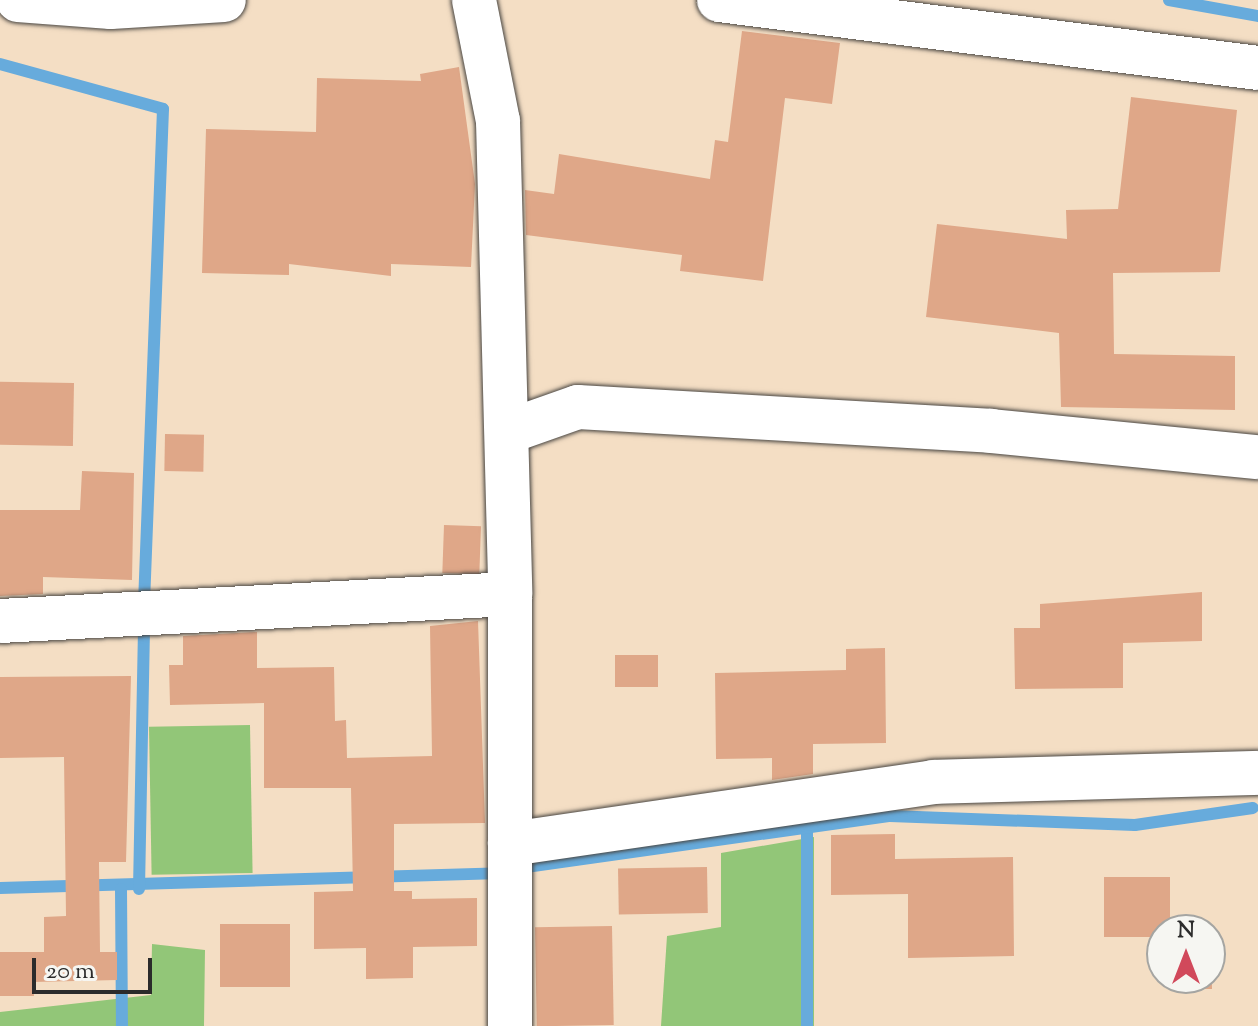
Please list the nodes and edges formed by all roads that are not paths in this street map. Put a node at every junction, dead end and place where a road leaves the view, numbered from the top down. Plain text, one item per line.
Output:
1 (18, 0) edge
2 (224, 0) edge
3 (474, 0) edge
4 (719, 0) edge
5 (1258, 68) edge
6 (507, 432) junction
7 (1258, 457) edge
8 (510, 594) junction
9 (0, 621) edge
10 (1258, 773) edge
11 (510, 844) junction
12 (510, 1026) edge

1 - 2 street
3 - 6 street
4 - 5 street
6 - 7 street
6 - 8 street
8 - 9 street
8 - 11 street
10 - 11 street
11 - 12 street

